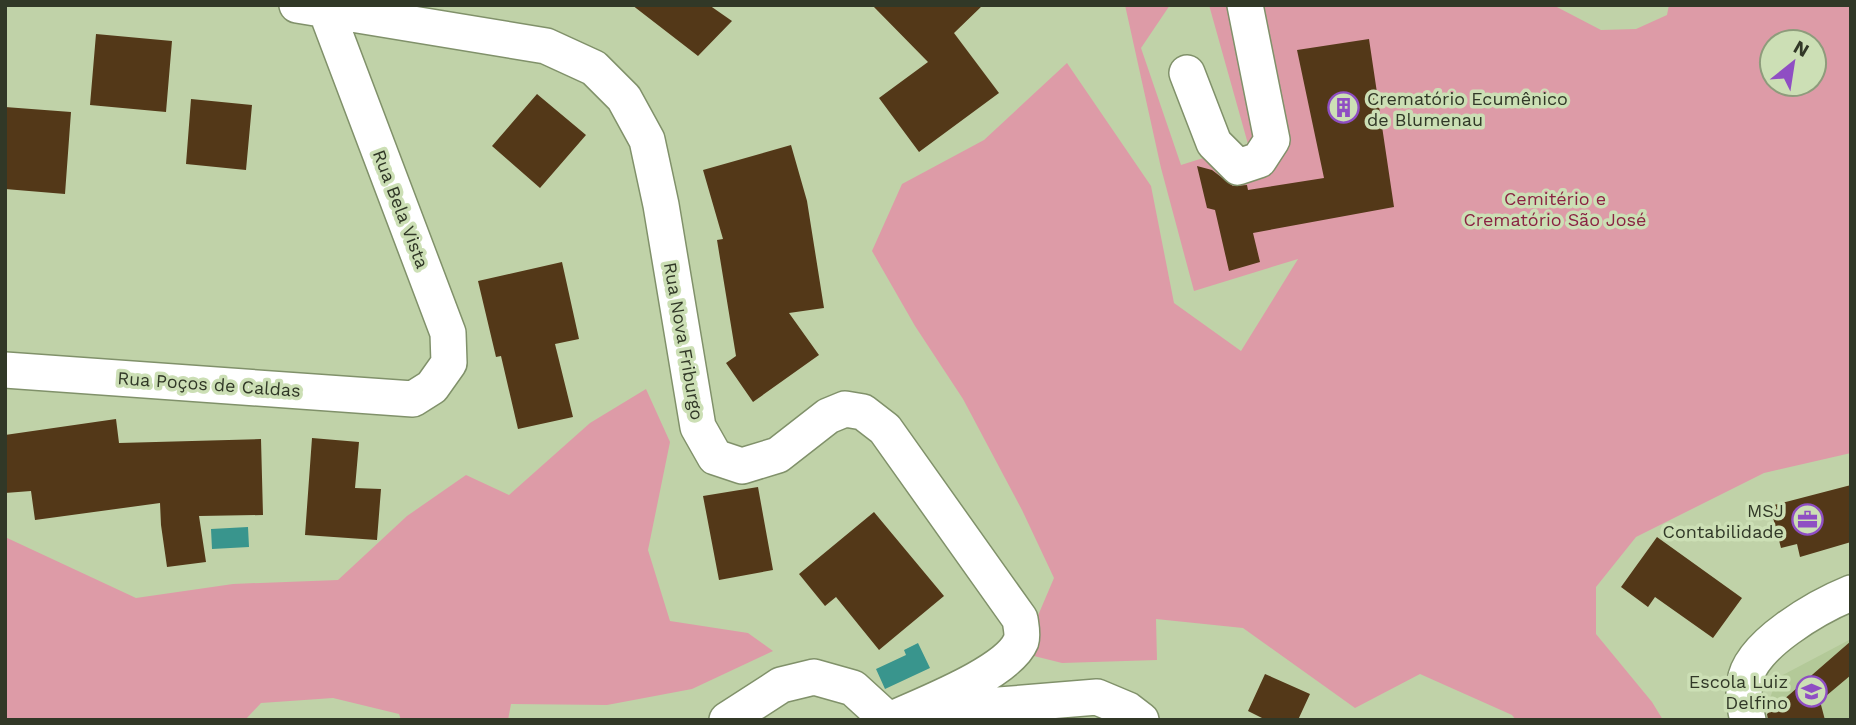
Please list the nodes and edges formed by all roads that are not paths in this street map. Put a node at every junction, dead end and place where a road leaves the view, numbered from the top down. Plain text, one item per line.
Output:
1 (1245, 5) edge
2 (315, 6) edge
3 (1187, 73) dead end
4 (5, 370) edge
5 (413, 399) joint
6 (1851, 593) edge
7 (727, 720) edge
8 (889, 720) edge
9 (948, 720) edge
10 (1142, 720) edge
11 (1748, 720) edge

1 - 3 street
2 - 5 street, Rua Bela Vista
2 - 8 street, Rua Nova Friburgo
4 - 5 street, Rua Poços de Caldas
6 - 11 street
7 - 8 street
9 - 10 street

